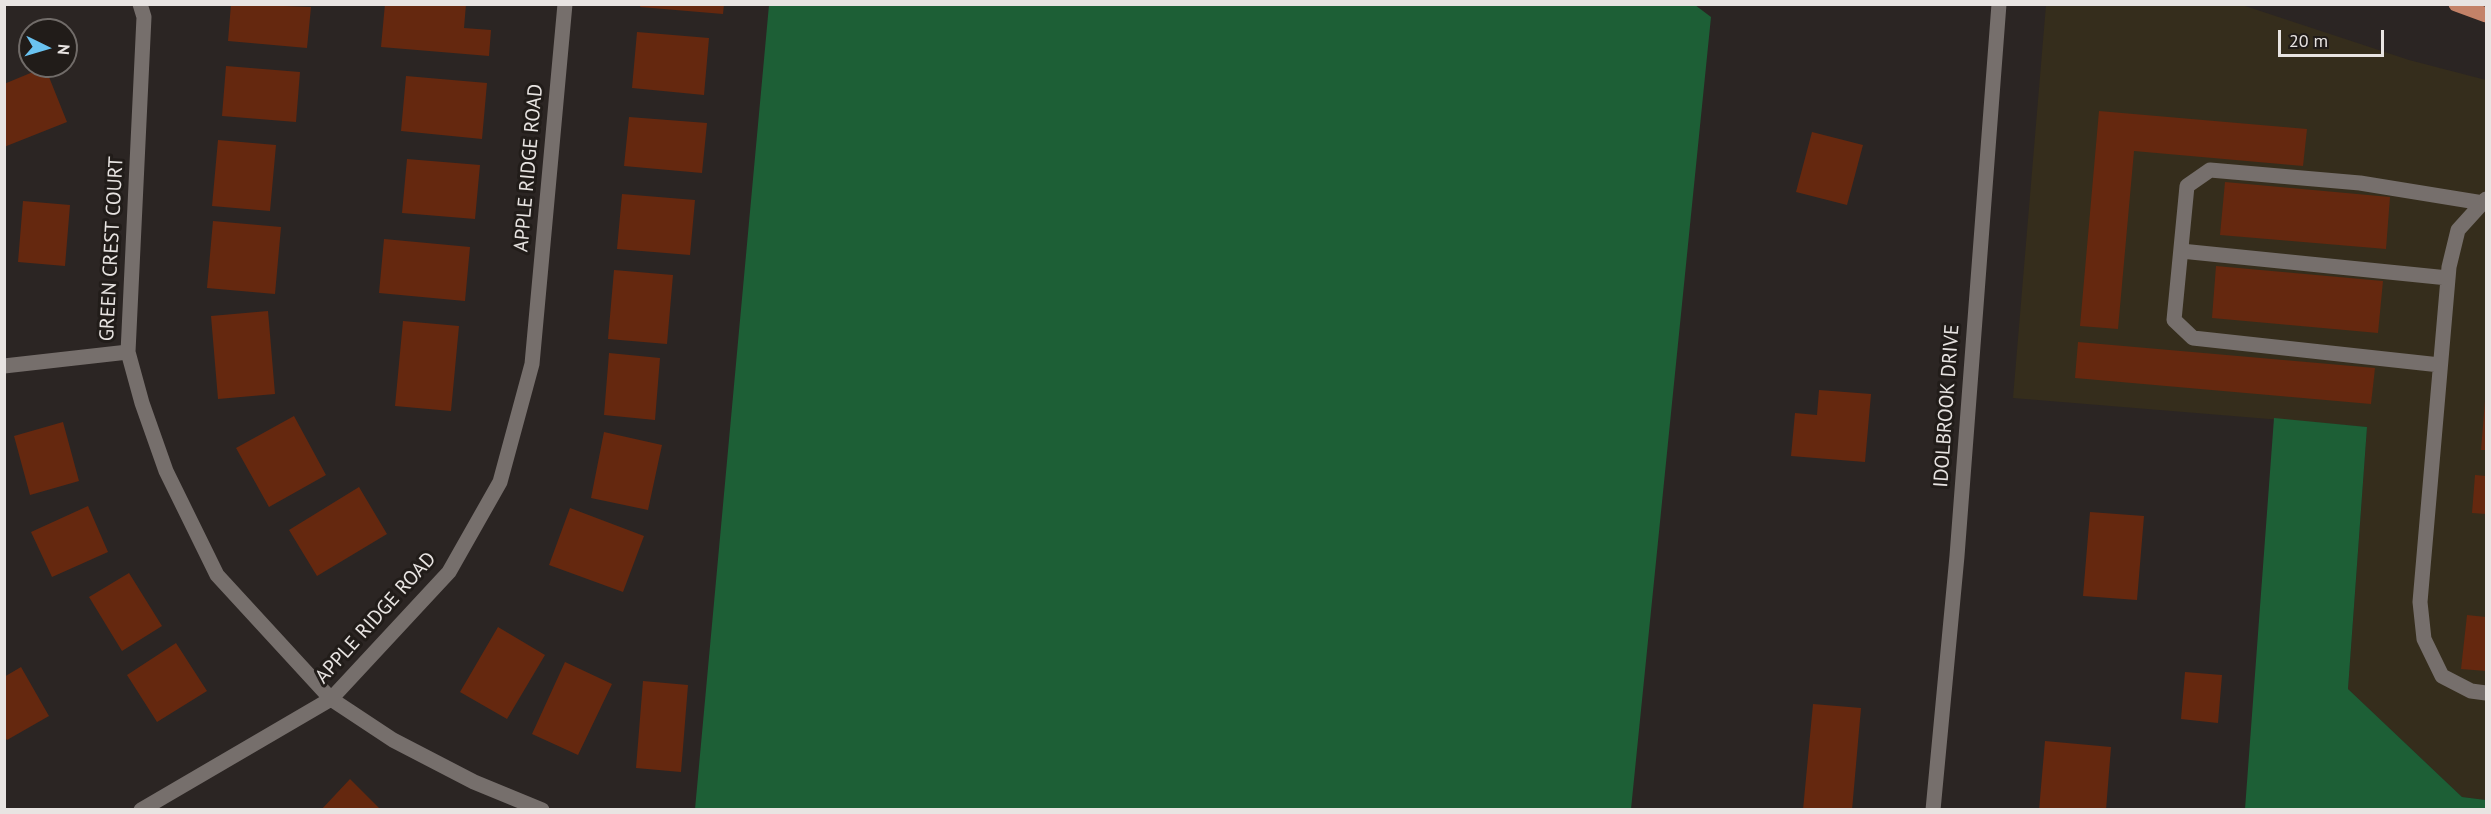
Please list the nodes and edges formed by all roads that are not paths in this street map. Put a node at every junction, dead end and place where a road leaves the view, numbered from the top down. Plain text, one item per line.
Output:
1 (140, 4) edge
2 (565, 4) edge
3 (1999, 4) edge
4 (2456, 4) edge
5 (2487, 15) edge
6 (2485, 201) edge
7 (2181, 251) junction
8 (2448, 278) junction
9 (128, 352) junction
10 (2440, 365) junction
11 (4, 366) edge
12 (2487, 693) edge
13 (331, 699) junction
14 (141, 810) edge
15 (542, 810) edge
16 (1933, 810) edge

1 - 9 street, GREEN CREST COURT
2 - 13 street, APPLE RIDGE ROAD
3 - 16 street, IDOLBROOK DRIVE
4 - 5 main road
6 - 7 street
6 - 8 street
7 - 8 street
7 - 10 street
8 - 10 street
9 - 11 street
9 - 13 street, GREEN CREST COURT
10 - 12 street
13 - 14 street, APPLE RIDGE ROAD
13 - 15 street, GREEN CREST COURT

